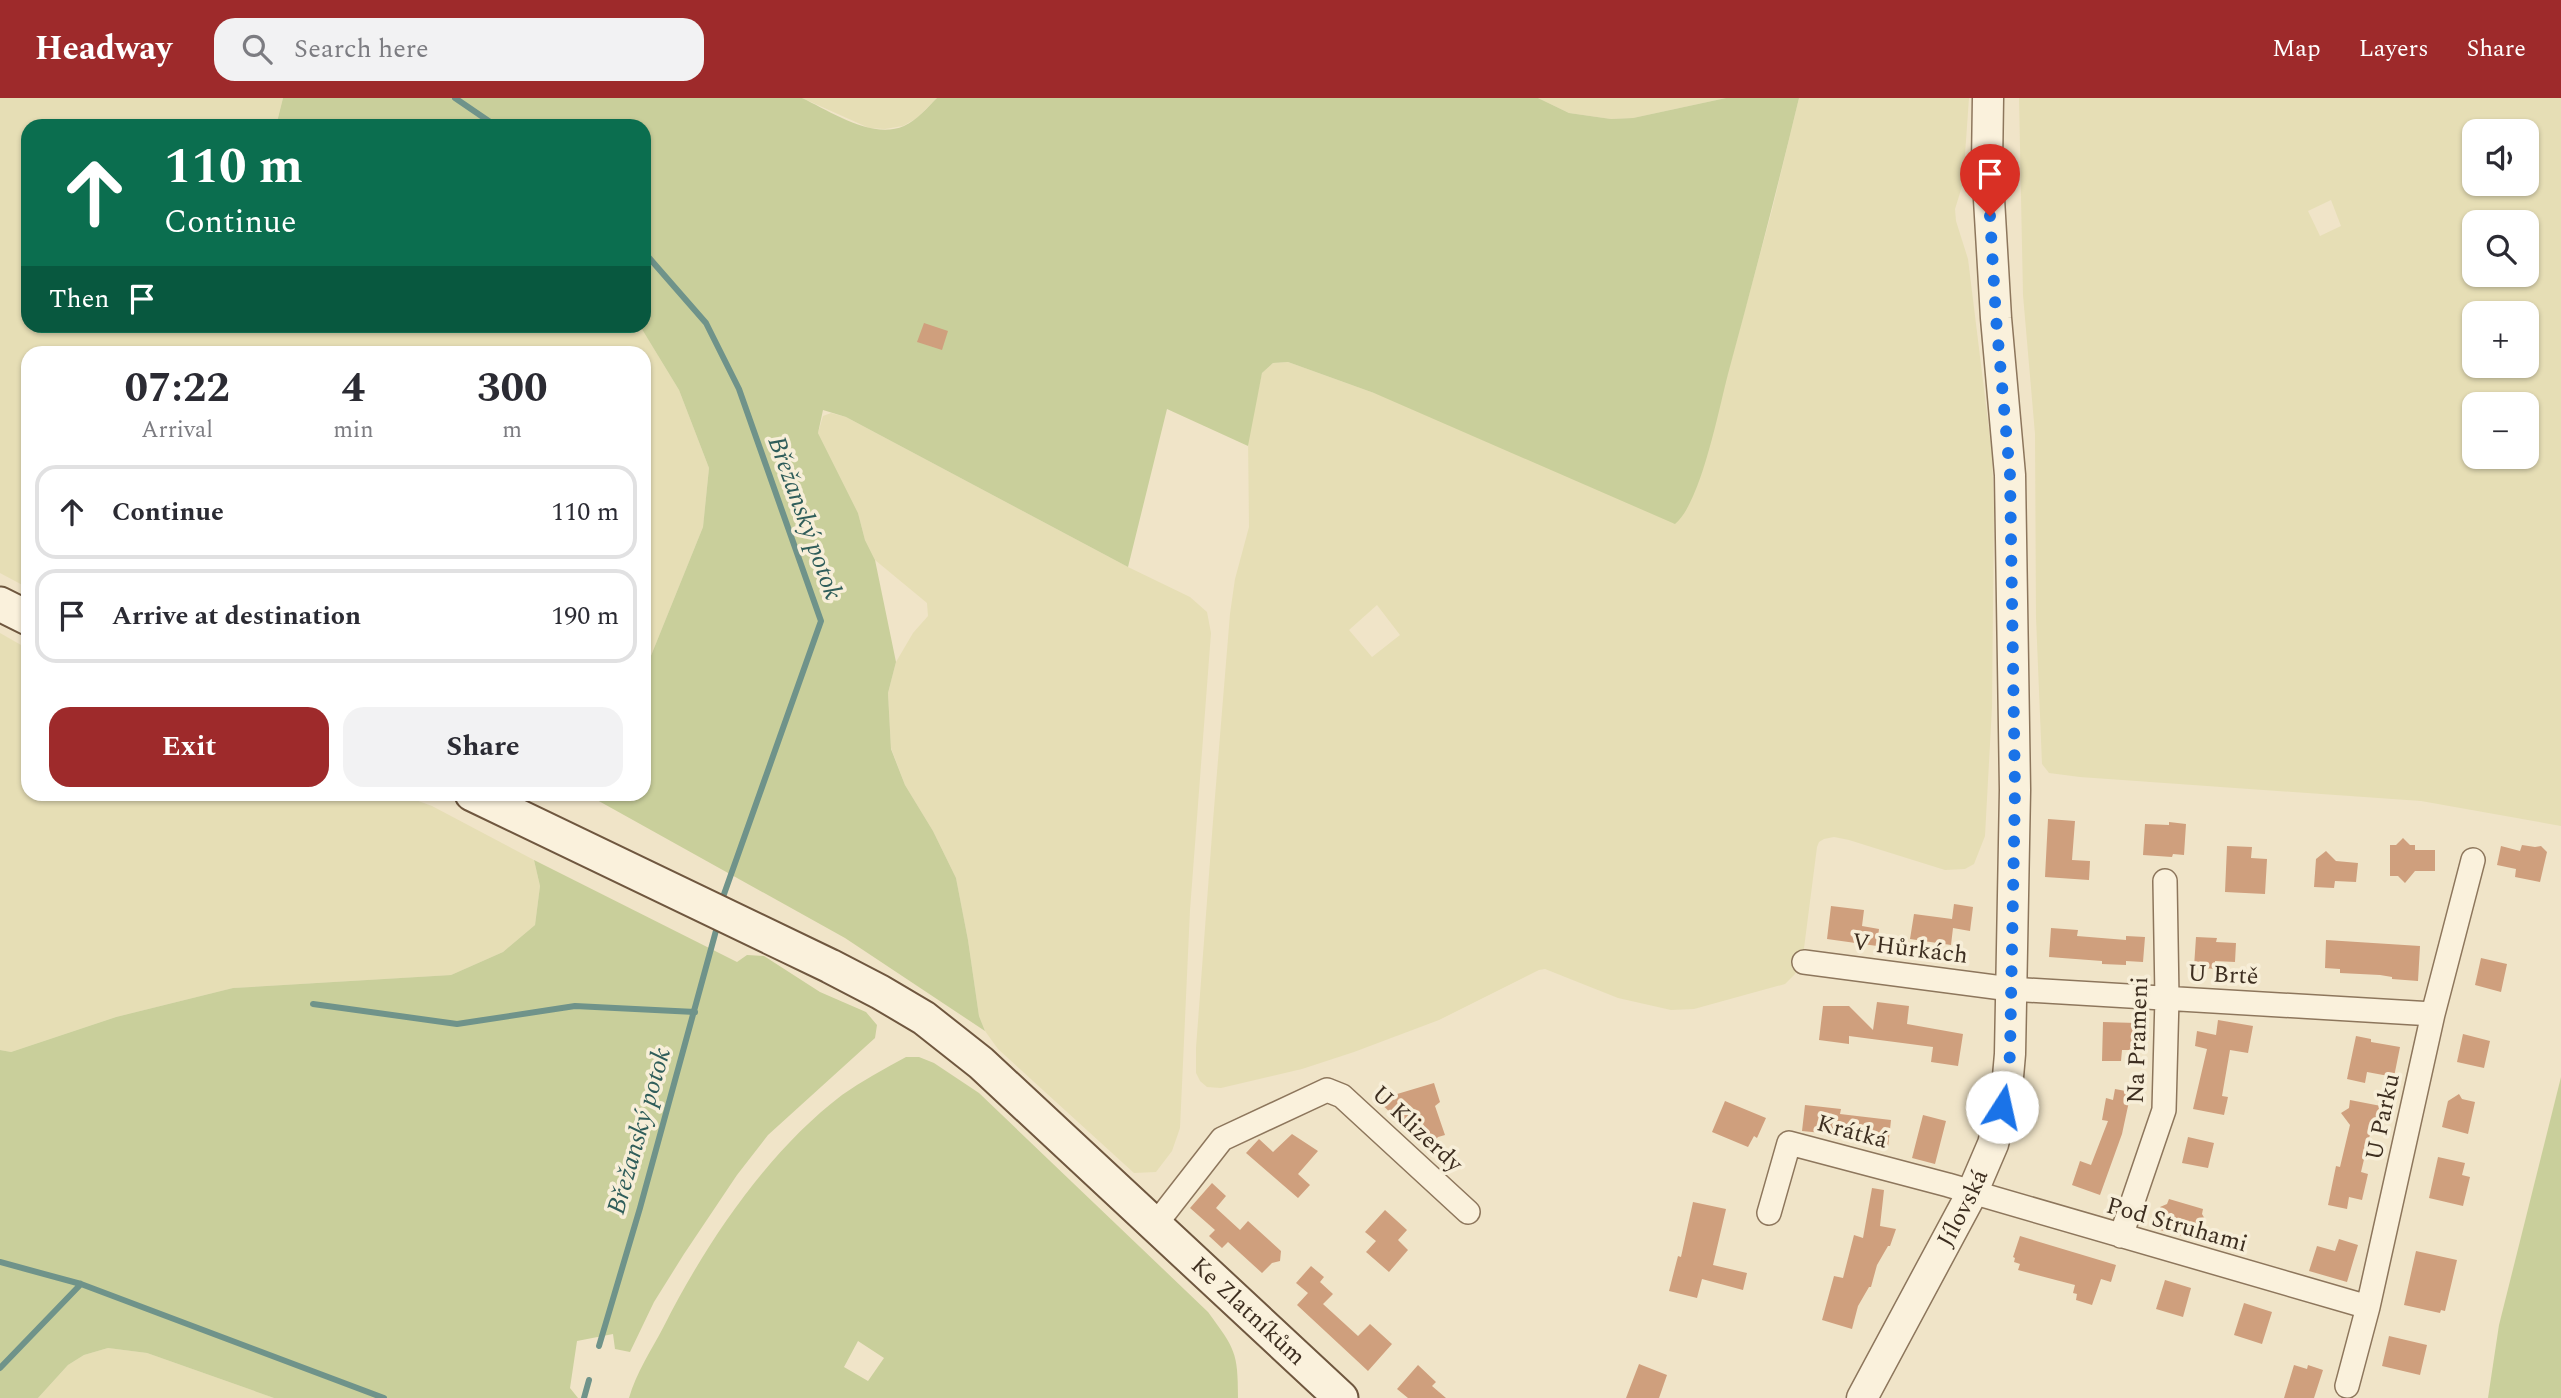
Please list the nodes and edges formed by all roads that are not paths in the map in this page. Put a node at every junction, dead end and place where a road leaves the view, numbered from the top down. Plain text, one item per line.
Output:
1 (1988, 98) edge
2 (0, 604) edge
3 (21, 614) edge
4 (487, 801) edge
5 (2473, 860) dead end
6 (2165, 881) dead end
7 (1804, 962) dead end
8 (2010, 989) junction
9 (2167, 998) junction
10 (2433, 1014) junction
11 (1972, 1193) junction
12 (1468, 1212) dead end
13 (1769, 1213) dead end
14 (1155, 1224) junction
15 (2121, 1236) junction
16 (2368, 1307) junction
17 (2347, 1386) dead end
18 (1341, 1398) edge
19 (1862, 1398) edge

1 - 8 street, Jílovská
2 - 3 main road
4 - 14 main road, Ke Zlatníkům
5 - 10 street, U Parku
6 - 9 street, Na Prameni
7 - 8 street, V Hůrkách
8 - 9 street, U Brtě
8 - 11 street, Jílovská
9 - 10 street, U Brtě
9 - 15 street, Na Prameni
10 - 16 street, U Parku
11 - 13 street, Krátká
11 - 15 street, Pod Struhami
11 - 19 street, Jílovská
12 - 14 street, U Klizerdy
14 - 18 main road, Ke Zlatníkům
15 - 16 street, Pod Struhami
16 - 17 street, U Parku

